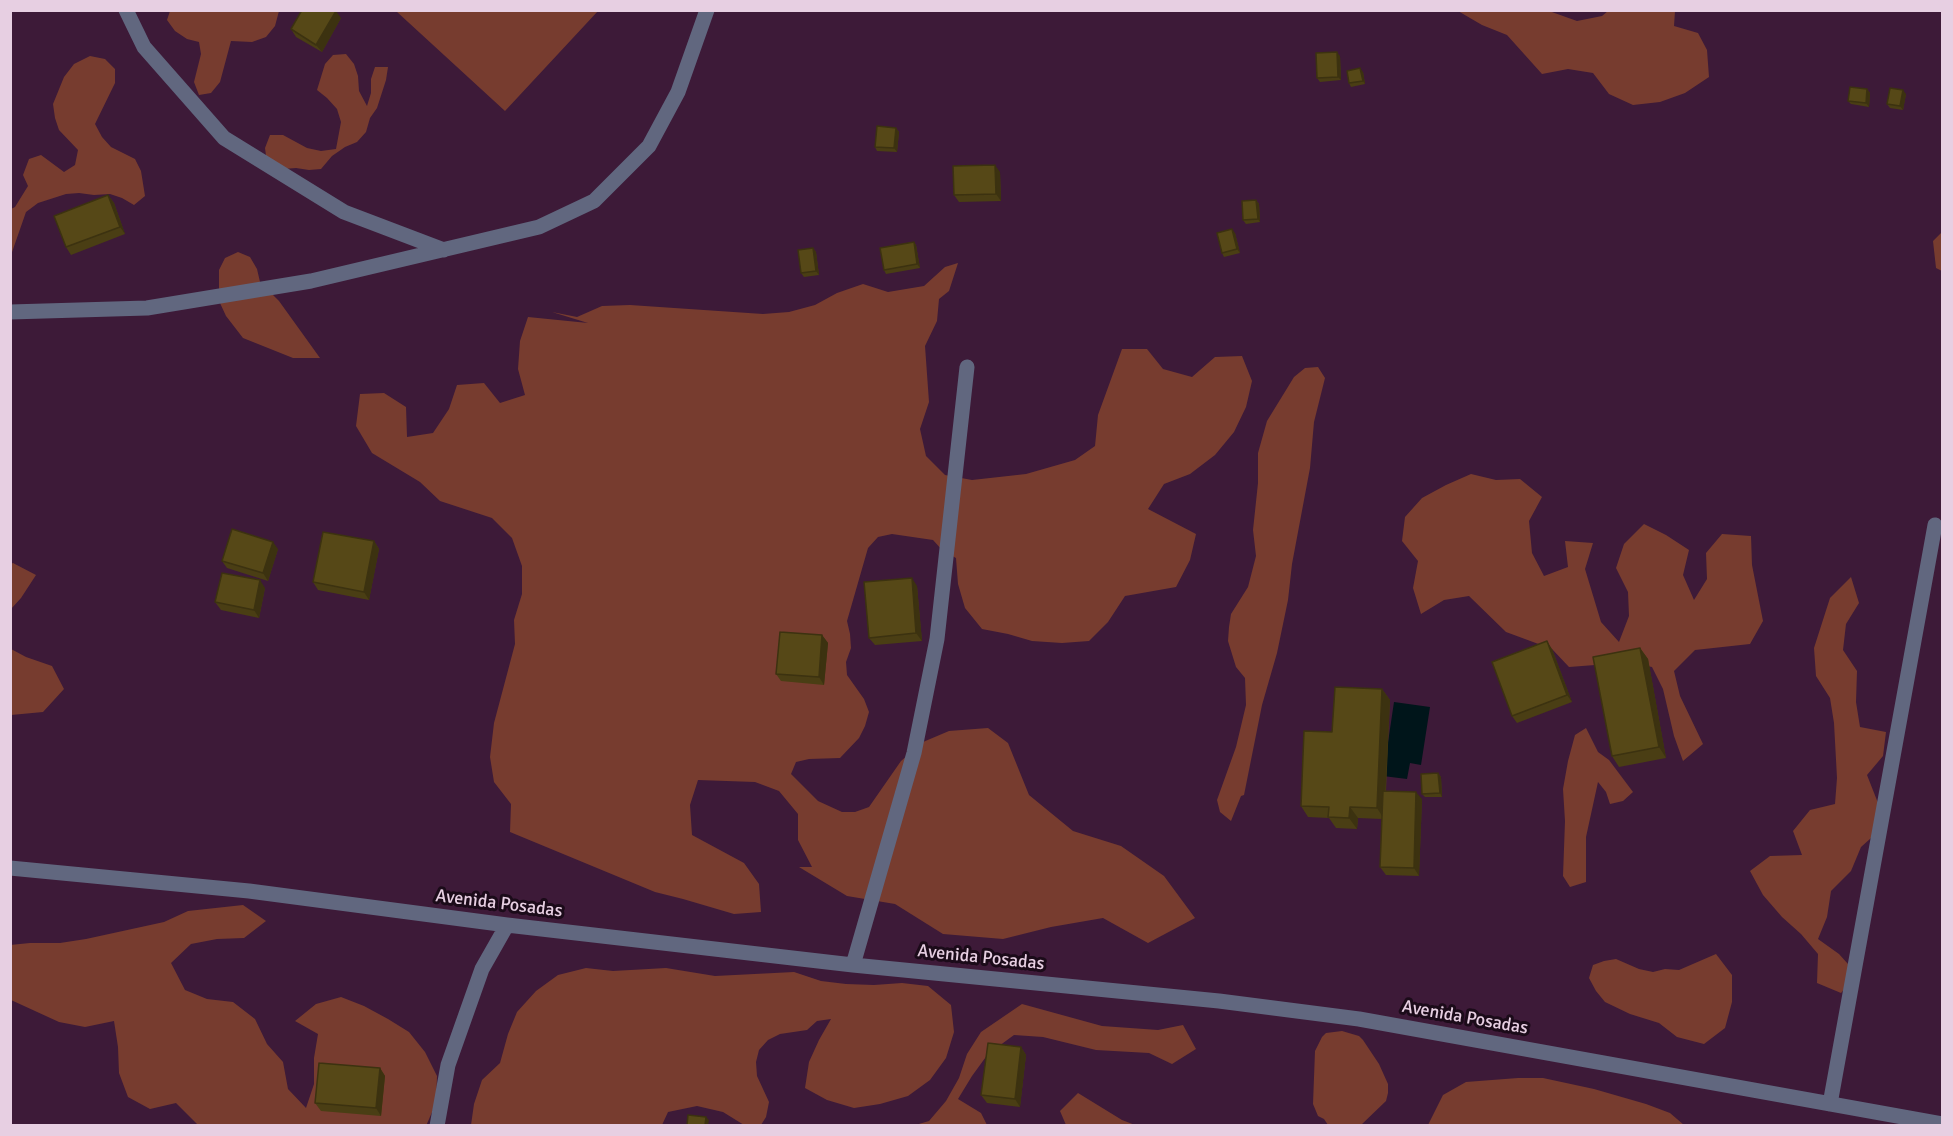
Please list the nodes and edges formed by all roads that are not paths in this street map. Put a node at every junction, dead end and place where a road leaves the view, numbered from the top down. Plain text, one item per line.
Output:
1 (126, 10) edge
2 (707, 10) edge
3 (444, 250) junction
4 (10, 312) edge
5 (967, 367) dead end
6 (1935, 525) dead end
7 (10, 868) edge
8 (507, 925) junction
9 (853, 965) junction
10 (1830, 1104) junction
11 (1942, 1124) edge
12 (437, 1125) edge

1 - 3 street
2 - 3 street
3 - 4 street
5 - 9 street
6 - 10 street
7 - 8 street, Avenida Posadas
8 - 9 street, Avenida Posadas
8 - 12 street
9 - 10 street, Avenida Posadas
10 - 11 street, Avenida Posadas

